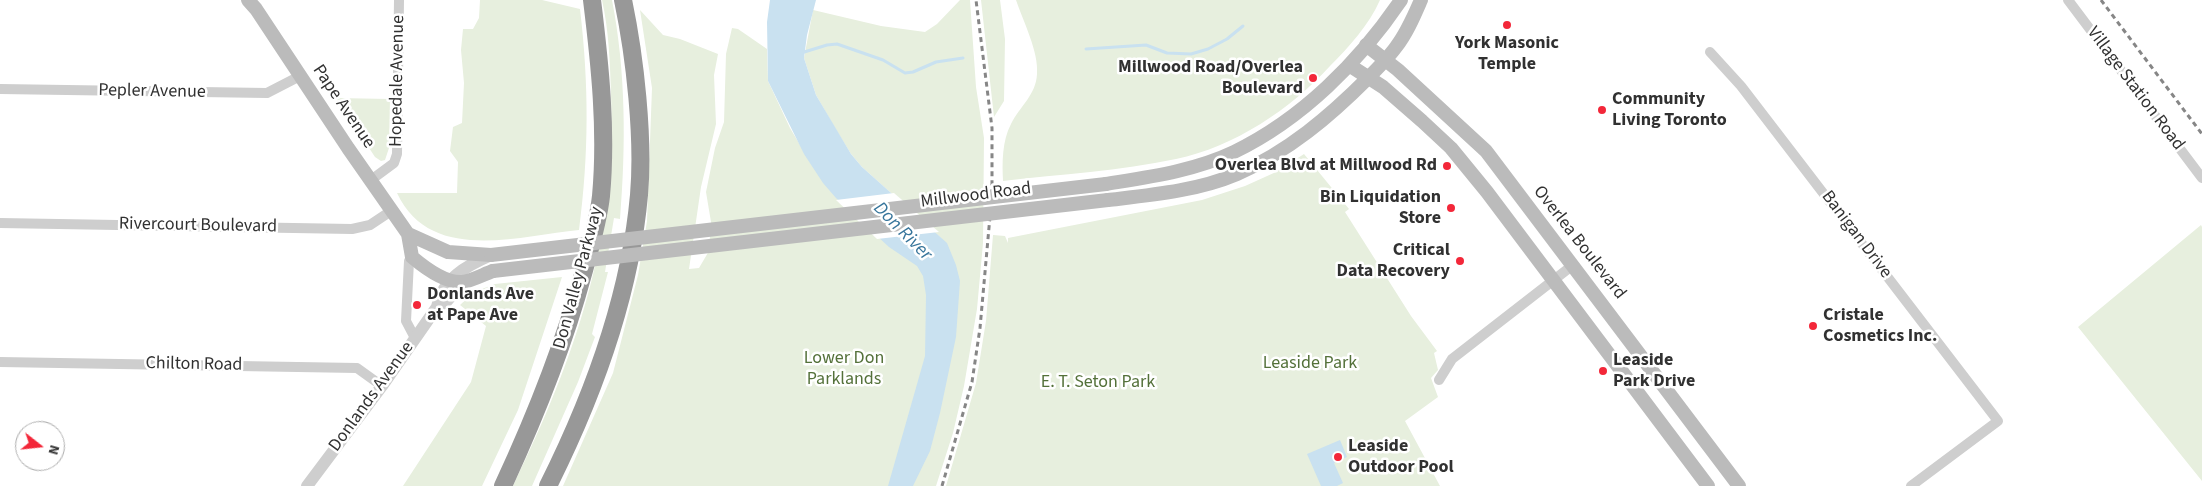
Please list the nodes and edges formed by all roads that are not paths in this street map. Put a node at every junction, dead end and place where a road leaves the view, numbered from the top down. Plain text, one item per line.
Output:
1 (248, 0) edge
2 (399, 0) edge
3 (592, 0) edge
4 (623, 0) edge
5 (1401, 0) edge
6 (1421, 0) edge
7 (2068, 0) edge
8 (1366, 46) junction
9 (1710, 52) dead end
10 (1385, 60) junction
11 (1349, 64) junction
12 (300, 76) junction
13 (1368, 77) junction
14 (0, 89) edge
15 (2202, 178) edge
16 (371, 180) junction
17 (391, 211) junction
18 (0, 224) edge
19 (408, 234) junction
20 (491, 255) junction
21 (412, 257) junction
22 (1573, 265) junction
23 (1553, 280) junction
24 (456, 281) junction
25 (415, 338) junction
26 (0, 362) edge
27 (1439, 380) dead end
28 (382, 386) junction
29 (307, 486) edge
30 (503, 486) edge
31 (548, 486) edge
32 (1708, 486) edge
33 (1739, 486) edge
34 (1912, 486) edge

1 - 12 main road, Pape Avenue
2 - 16 street, Hopedale Avenue
3 - 30 highway, Don Valley Parkway
4 - 31 highway
5 - 8 main road, Millwood Road
6 - 10 main road, Millwood Road
7 - 15 street, Village Station Road
8 - 10 main road, Overlea Boulevard
8 - 11 main road, Millwood Road
9 - 34 street, Banigan Drive
10 - 13 main road, Millwood Road
10 - 22 main road, Overlea Boulevard
11 - 13 main road
11 - 20 main road, Millwood Road, bridge
12 - 14 street, Pepler Avenue
12 - 16 main road, Pape Avenue
13 - 23 main road
13 - 24 main road, Millwood Road, bridge
16 - 17 main road, Pape Avenue
17 - 18 street, Rivercourt Boulevard
17 - 19 main road, Pape Avenue
19 - 20 main road, Pape Avenue
19 - 21 main road, Pape Avenue
20 - 24 street, Donlands Avenue
21 - 24 main road
21 - 25 street
22 - 23 street
22 - 33 main road, Overlea Boulevard
23 - 27 street
23 - 32 main road
24 - 25 street, Donlands Avenue
25 - 28 street, Donlands Avenue
26 - 28 street, Chilton Road
28 - 29 street, Donlands Avenue

